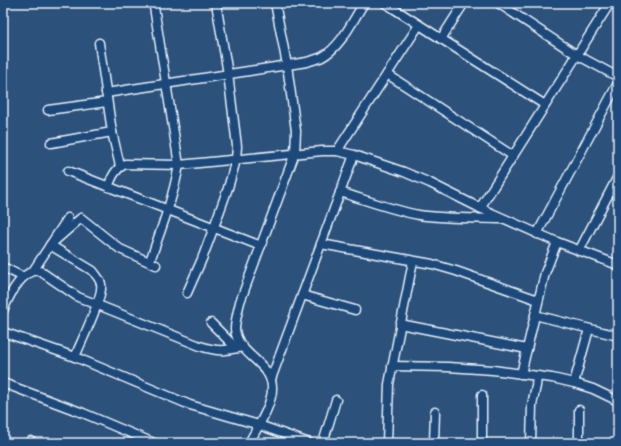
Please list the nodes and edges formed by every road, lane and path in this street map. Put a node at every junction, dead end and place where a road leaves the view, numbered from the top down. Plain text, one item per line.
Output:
1 (216, 3) edge
2 (274, 3) edge
3 (364, 3) edge
4 (385, 3) edge
5 (464, 3) edge
6 (498, 3) edge
7 (606, 4) edge
8 (395, 6) edge
9 (154, 7) dead end
10 (419, 25) junction
11 (441, 39) junction
12 (99, 42) dead end
13 (577, 55) junction
14 (287, 65) junction
15 (228, 74) junction
16 (387, 74) junction
17 (618, 77) edge
18 (618, 83) edge
19 (166, 84) junction
20 (107, 97) junction
21 (545, 105) junction
22 (48, 110) dead end
23 (112, 132) junction
24 (50, 142) dead end
25 (337, 151) junction
26 (295, 153) junction
27 (354, 155) junction
28 (513, 156) junction
29 (236, 160) junction
30 (179, 165) junction
31 (120, 166) junction
32 (68, 171) dead end
33 (618, 176) edge
34 (108, 187) junction
35 (340, 192) junction
36 (480, 208) junction
37 (168, 210) junction
38 (68, 218) dead end
39 (505, 219) junction
40 (214, 228) junction
41 (538, 234) junction
42 (557, 242) junction
43 (321, 244) junction
44 (50, 245) junction
45 (261, 246) junction
46 (579, 251) junction
47 (151, 258) dead end
48 (413, 260) junction
49 (156, 265) dead end
50 (618, 265) edge
51 (3, 267) edge
52 (33, 271) junction
53 (23, 277) junction
54 (187, 293) dead end
55 (302, 295) junction
56 (538, 300) junction
57 (97, 304) junction
58 (355, 310) dead end
59 (3, 311) edge
60 (535, 315) junction
61 (211, 323) dead end
62 (400, 324) junction
63 (588, 329) junction
64 (3, 332) edge
65 (618, 336) edge
66 (239, 347) junction
67 (527, 349) junction
68 (75, 358) junction
69 (392, 366) junction
70 (521, 374) junction
71 (537, 376) junction
72 (271, 379) junction
73 (3, 383) edge
74 (574, 383) junction
75 (482, 395) dead end
76 (336, 400) dead end
77 (618, 401) edge
78 (579, 410) dead end
79 (435, 412) dead end
80 (259, 425) junction
81 (154, 443) edge
82 (249, 443) edge
83 (309, 443) edge
84 (323, 443) edge
85 (387, 443) edge
86 (434, 443) edge
87 (482, 443) edge
88 (531, 443) edge
89 (579, 443) edge

1 - 15 street
2 - 14 street
3 - 14 street
4 - 8 street
5 - 11 street
6 - 13 street
7 - 13 street
8 - 10 street
9 - 19 street
10 - 11 street
10 - 16 street
11 - 21 street
12 - 20 street
13 - 17 street
13 - 21 street
14 - 15 street
14 - 26 street
15 - 19 street
15 - 29 street
16 - 25 street
16 - 28 street
18 - 41 street
19 - 20 street
19 - 30 street
20 - 22 street
20 - 23 street
21 - 28 street
23 - 24 street
23 - 31 street
25 - 26 street
25 - 27 street
26 - 29 street
26 - 45 street
27 - 35 street
27 - 36 street
28 - 36 street
29 - 30 street
29 - 40 street
30 - 31 street
30 - 37 street
31 - 34 street
32 - 34 street
33 - 46 street
34 - 37 street
35 - 39 street
35 - 43 street
36 - 39 street
37 - 40 street
37 - 47 street
38 - 44 street
39 - 41 street
40 - 45 street
40 - 54 street
41 - 42 street
42 - 46 street
42 - 56 street
43 - 48 street
43 - 55 street
44 - 49 street
44 - 52 street
44 - 57 street
45 - 66 street
46 - 50 street
48 - 56 street
48 - 62 street
51 - 53 street
52 - 53 street
52 - 57 street
53 - 59 street
55 - 58 street
55 - 72 street
56 - 60 street
57 - 66 street
57 - 68 street
60 - 63 street
60 - 67 street
61 - 66 street
62 - 67 street
62 - 69 street
63 - 65 street
63 - 74 street
64 - 68 street
66 - 72 street
67 - 70 street
68 - 80 street
69 - 70 street
69 - 85 street
70 - 71 street
71 - 74 street
71 - 88 street
72 - 80 street
73 - 81 street
74 - 77 street
75 - 87 street
76 - 84 street
78 - 89 street
79 - 86 street
80 - 82 street
80 - 83 street

